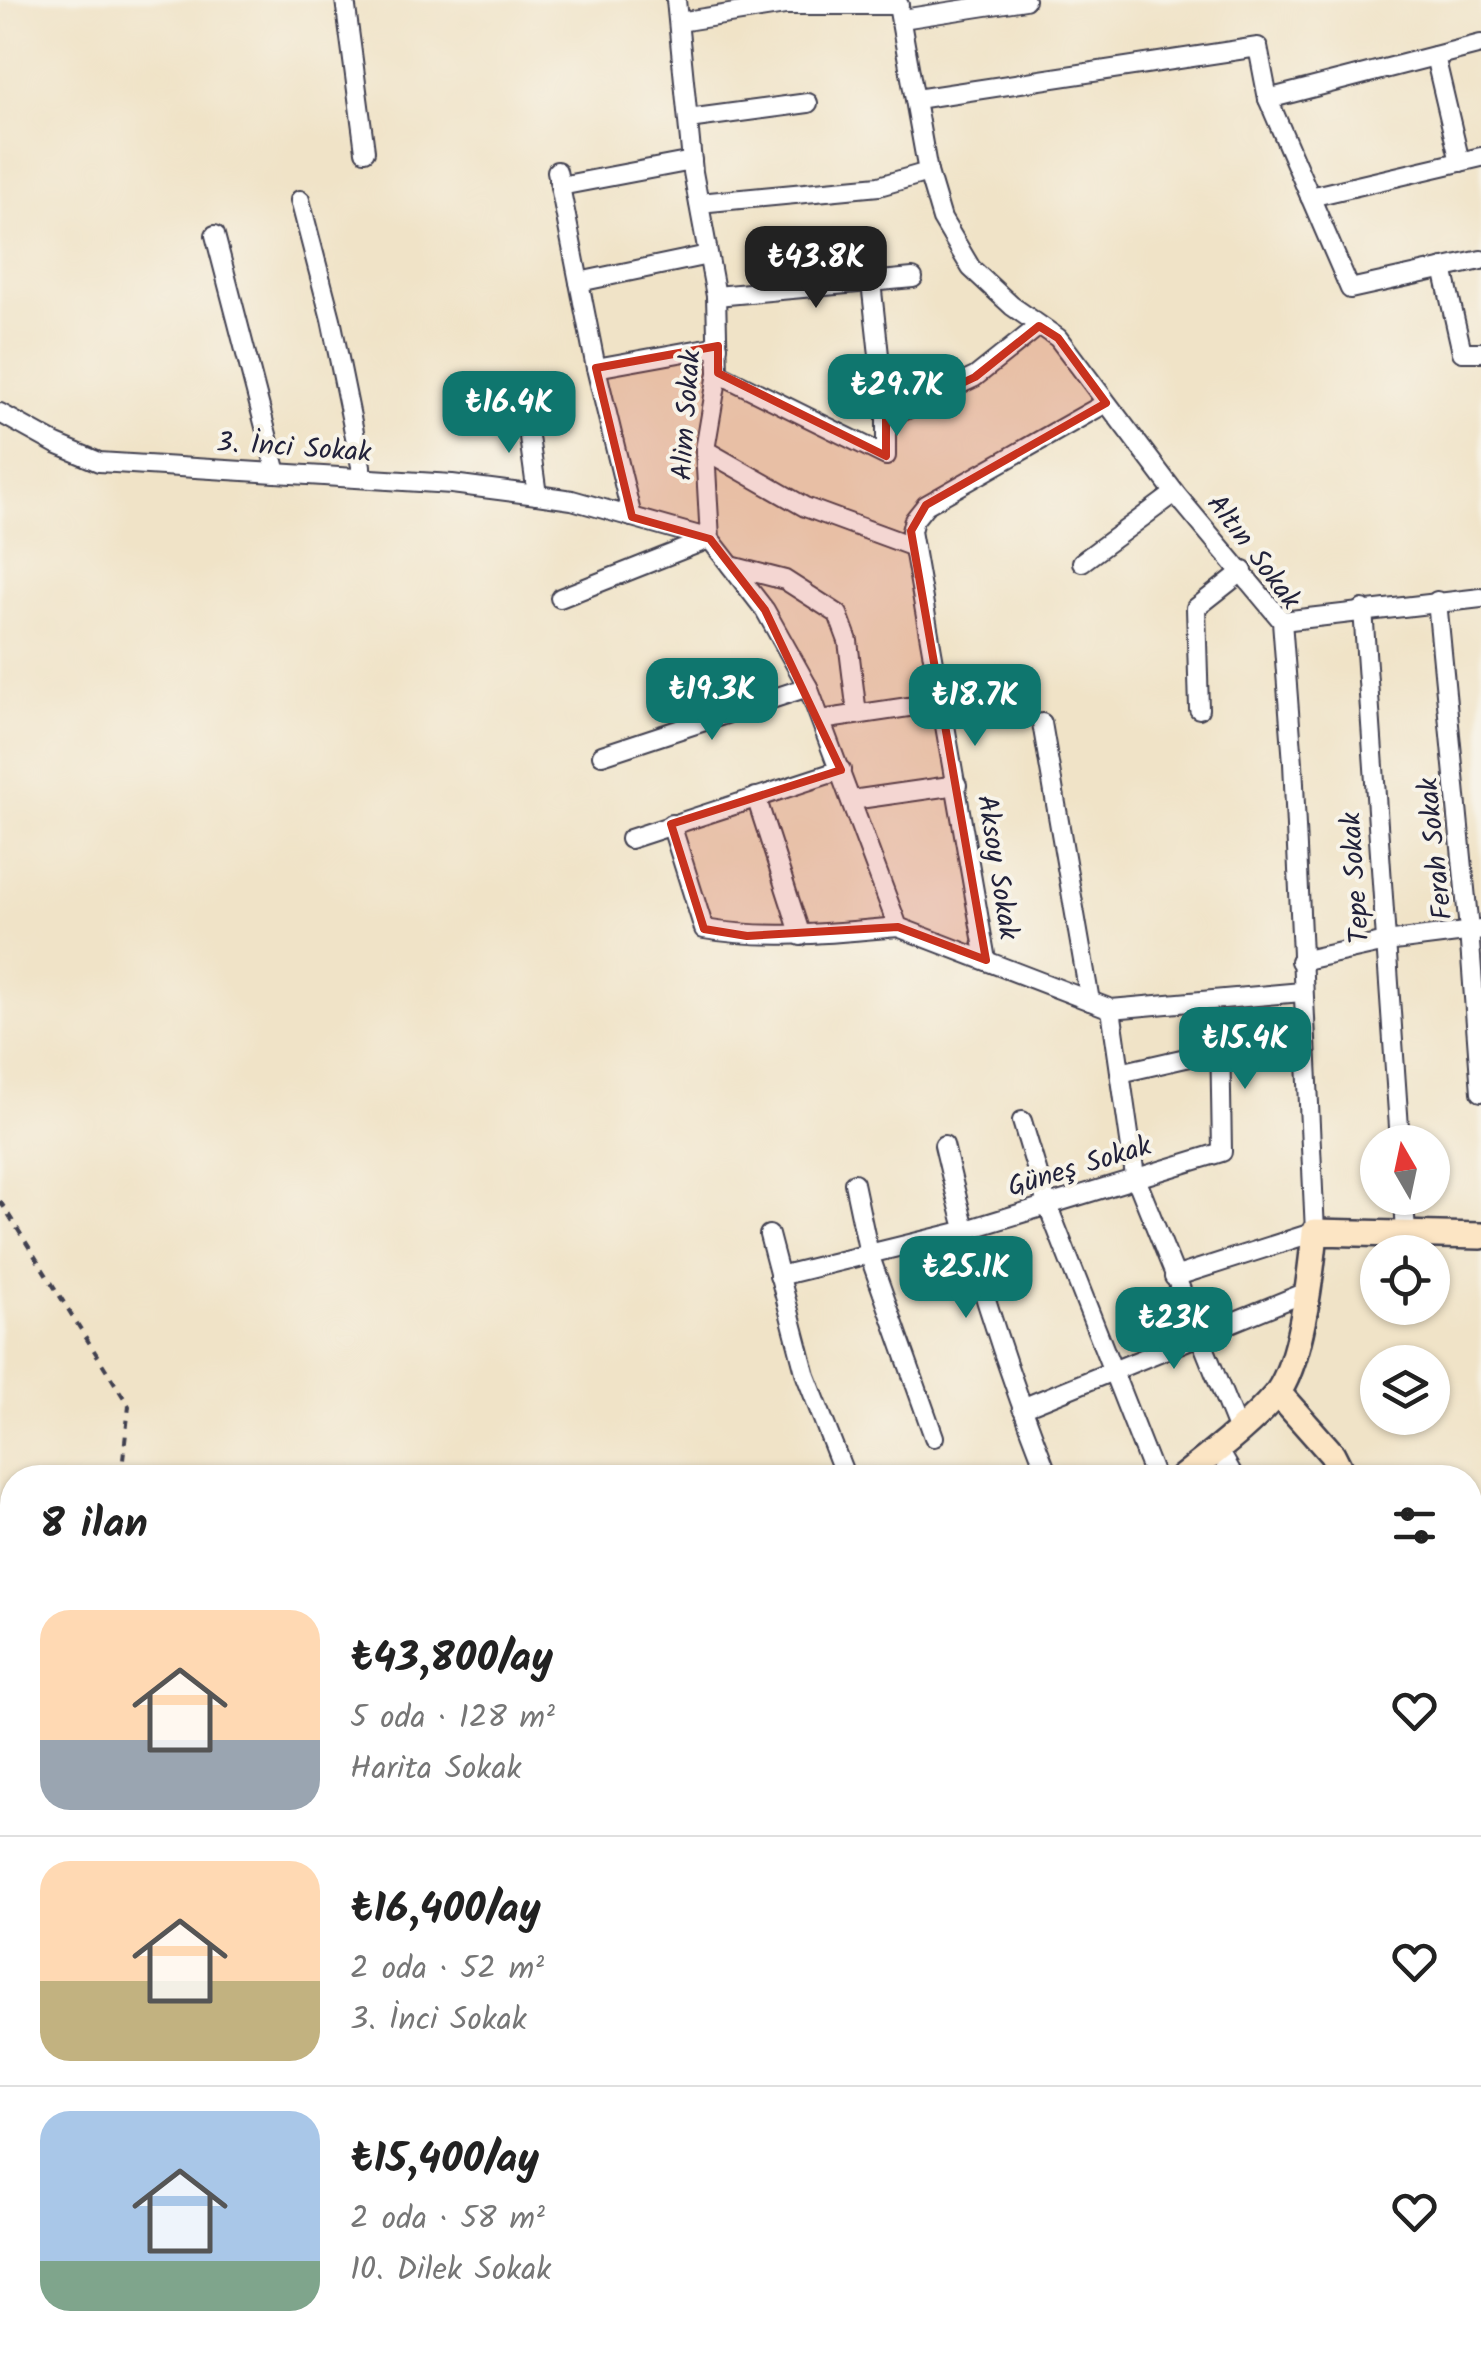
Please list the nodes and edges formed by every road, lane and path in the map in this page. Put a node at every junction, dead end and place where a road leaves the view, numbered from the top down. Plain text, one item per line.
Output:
1 (345, 0) edge
2 (676, 0) edge
3 (1024, 0) edge
4 (899, 8) edge
5 (679, 22) junction
6 (1481, 44) edge
7 (1435, 56) junction
8 (1268, 98) junction
9 (916, 99) junction
10 (808, 103) dead end
11 (688, 119) junction
12 (365, 152) dead end
13 (1481, 157) edge
14 (692, 161) junction
15 (1460, 162) junction
16 (928, 172) junction
17 (1310, 196) junction
18 (300, 200) dead end
19 (699, 203) junction
20 (215, 235) dead end
21 (708, 254) junction
22 (1481, 260) edge
23 (1443, 268) junction
24 (913, 278) dead end
25 (580, 282) junction
26 (870, 282) junction
27 (716, 296) junction
28 (1039, 326) junction
29 (718, 346) junction
30 (1481, 352) edge
31 (596, 368) junction
32 (718, 373) junction
33 (1106, 403) junction
34 (0, 412) edge
35 (526, 415) dead end
36 (886, 419) junction
37 (706, 450) junction
38 (277, 473) junction
39 (361, 478) junction
40 (1176, 493) junction
41 (538, 494) junction
42 (632, 516) junction
43 (710, 539) junction
44 (914, 547) junction
45 (1082, 562) dead end
46 (731, 566) junction
47 (1243, 571) junction
48 (560, 598) dead end
49 (1481, 598) edge
50 (1437, 601) junction
51 (1362, 609) junction
52 (1282, 621) junction
53 (808, 687) junction
54 (942, 702) junction
55 (1199, 709) dead end
56 (857, 714) junction
57 (822, 720) junction
58 (1042, 723) dead end
59 (602, 754) dead end
60 (841, 770) junction
61 (957, 784) junction
62 (756, 797) junction
63 (852, 800) junction
64 (671, 824) junction
65 (630, 839) dead end
66 (898, 927) junction
67 (1475, 930) edge
68 (801, 936) junction
69 (1386, 942) junction
70 (986, 960) junction
71 (1300, 961) junction
72 (1302, 992) junction
73 (1090, 1001) junction
74 (1111, 1009) junction
75 (1120, 1073) junction
76 (1481, 1092) edge
77 (1022, 1122) dead end
78 (1399, 1125) edge
79 (944, 1145) dead end
80 (1134, 1176) junction
81 (854, 1183) dead end
82 (0, 1201) edge
83 (1047, 1204) junction
84 (1405, 1215) edge
85 (964, 1231) junction
86 (1316, 1232) junction
87 (769, 1235) dead end
88 (1406, 1235) joint
89 (1450, 1236) edge
90 (1481, 1236) edge
91 (869, 1254) junction
92 (778, 1276) junction
93 (1174, 1277) junction
94 (1310, 1291) junction
95 (1198, 1337) junction
96 (1111, 1372) junction
97 (1278, 1393) junction
98 (1022, 1408) junction
99 (1238, 1431) junction
100 (934, 1437) dead end
101 (1218, 1449) junction
102 (123, 1465) edge
103 (841, 1465) edge
104 (1044, 1465) edge
105 (1150, 1465) edge
106 (1198, 1465) edge
107 (1227, 1465) edge
108 (1338, 1465) edge

1 - 12 street
2 - 5 street, Alim Sokak
3 - 4 street
4 - 5 street
4 - 9 street, Altın Sokak
5 - 11 street, Alim Sokak
6 - 7 street
7 - 8 street
7 - 15 street
8 - 9 street
8 - 17 street
9 - 16 street, Altın Sokak
10 - 11 street
11 - 14 street, Alim Sokak
13 - 15 street
14 - 19 street, Alim Sokak
14 - 25 street
15 - 17 street
16 - 19 street
16 - 28 street, Altın Sokak
17 - 23 street
18 - 39 street
19 - 21 street, Alim Sokak
20 - 38 street
21 - 25 street
21 - 27 street, Alim Sokak
22 - 23 street
23 - 30 street
24 - 26 street
25 - 31 street
26 - 27 street
26 - 36 street
27 - 29 street, Alim Sokak
28 - 33 street, Altın Sokak
28 - 36 street
29 - 31 street
29 - 32 street, Alim Sokak
31 - 42 street
32 - 36 street
32 - 37 street, Alim Sokak
33 - 40 street, Altın Sokak
33 - 44 street
34 - 38 street, 3. İnci Sokak
35 - 41 street
37 - 43 street, Alim Sokak
37 - 44 street
38 - 39 street, 3. İnci Sokak
39 - 41 street, 3. İnci Sokak
40 - 45 street
40 - 47 street, Altın Sokak
41 - 42 street, 3. İnci Sokak
42 - 43 street, 3. İnci Sokak
43 - 46 street
43 - 48 street
44 - 54 street, Aksoy Sokak
46 - 53 street
46 - 56 street
47 - 52 street, Altın Sokak
47 - 55 street
49 - 50 street
50 - 51 street
50 - 67 street, Ferah Sokak
51 - 52 street
51 - 69 street, Tepe Sokak
52 - 71 street, Altın Sokak
53 - 57 street
53 - 59 street
54 - 56 street
54 - 61 street, Aksoy Sokak
56 - 57 street
57 - 60 street
58 - 73 street
60 - 62 street
60 - 63 street
61 - 63 street
61 - 70 street, Aksoy Sokak
62 - 64 street
62 - 68 street
63 - 66 street
64 - 65 street
64 - 68 street
66 - 68 street
66 - 70 street
67 - 69 street
67 - 76 street, Ferah Sokak
69 - 71 street
69 - 78 street, Tepe Sokak
70 - 73 street
71 - 72 street, Altın Sokak
72 - 74 street
72 - 86 street, Altın Sokak
73 - 74 street
74 - 75 street
75 - 80 street
75 - 80 street, Güneş Sokak
77 - 83 street
79 - 85 street
80 - 83 street, Güneş Sokak
80 - 93 street
81 - 91 street
82 - 102 path
83 - 85 street, Güneş Sokak
83 - 96 street
84 - 88 street
85 - 91 street, Güneş Sokak
85 - 98 street
86 - 88 street
86 - 93 street
86 - 94 street
87 - 92 street
89 - 90 street
91 - 92 street, Güneş Sokak
91 - 100 street
92 - 103 street
93 - 95 street
94 - 95 street
94 - 97 street
95 - 96 street
95 - 99 street
96 - 98 street
96 - 105 street
97 - 99 street
97 - 108 street
98 - 104 street
99 - 101 street
101 - 106 street
101 - 107 street

